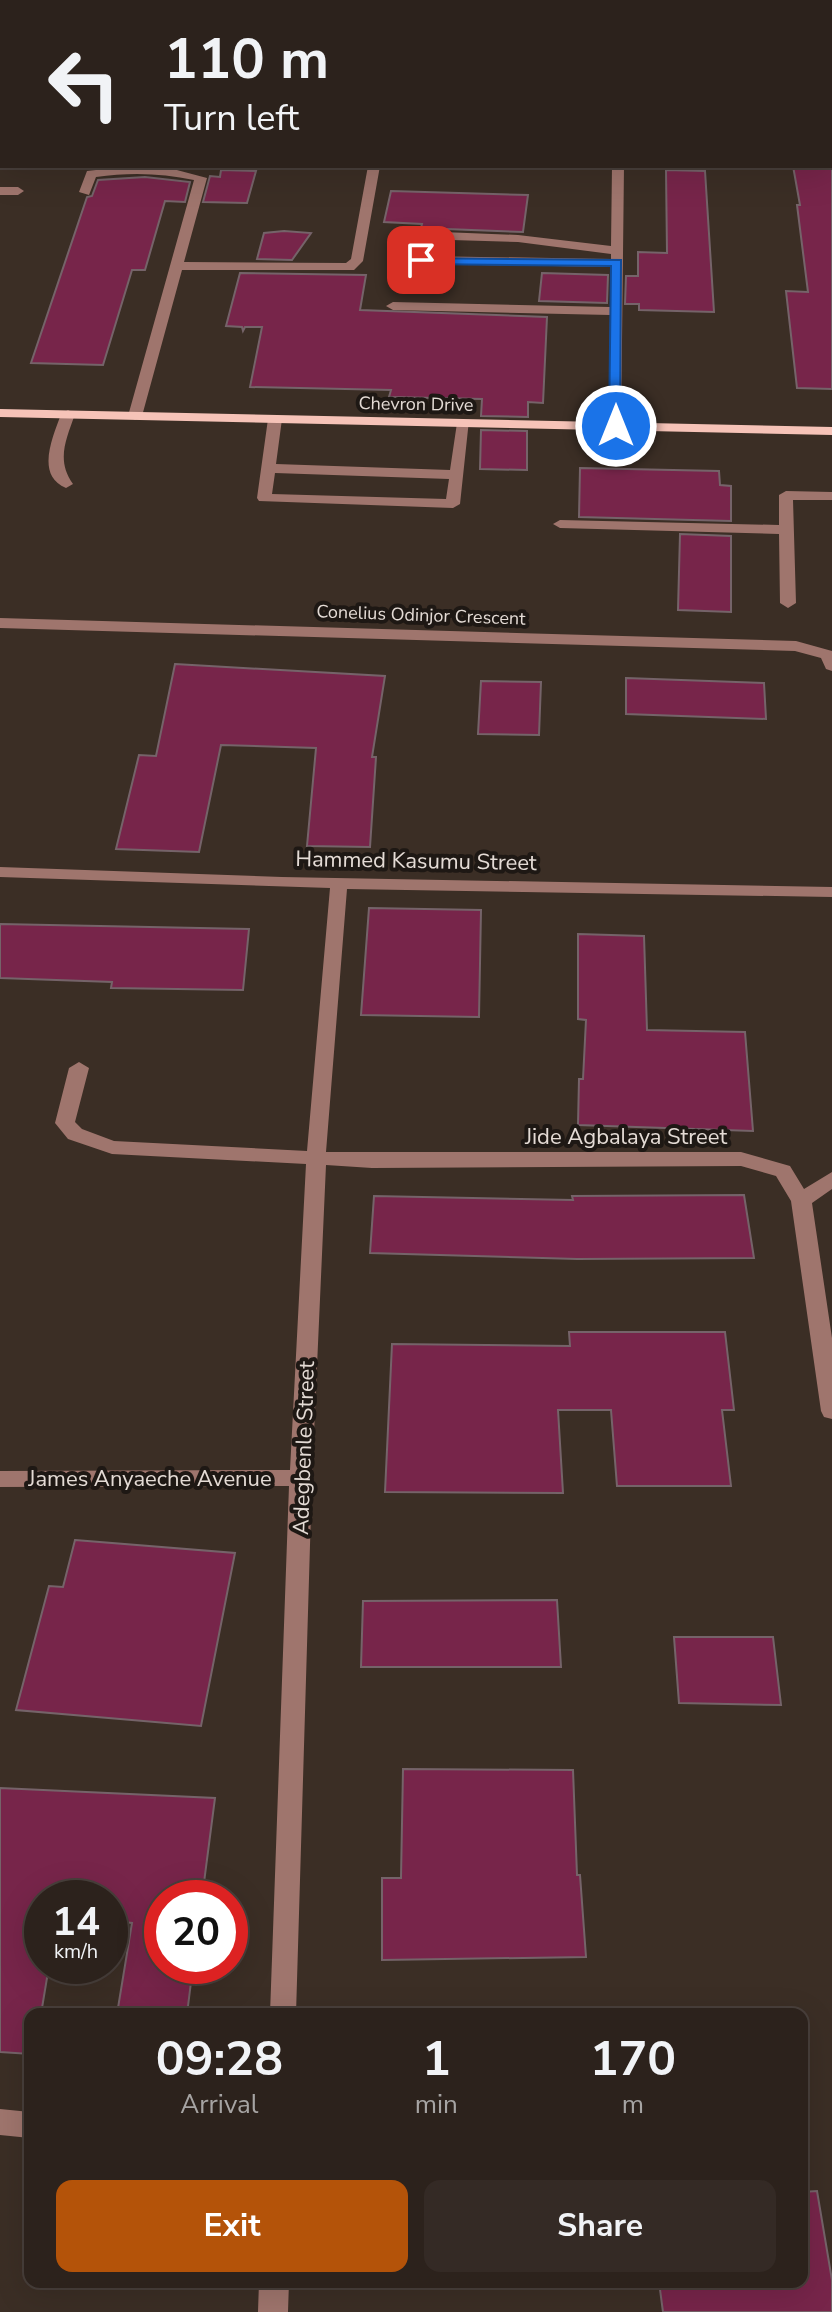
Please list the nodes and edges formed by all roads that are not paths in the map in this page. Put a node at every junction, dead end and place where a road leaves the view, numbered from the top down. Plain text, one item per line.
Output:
1 (374, 168) edge
2 (618, 168) edge
3 (0, 191) edge
4 (18, 191) dead end
5 (85, 192) dead end
6 (418, 235) dead end
7 (617, 257) junction
8 (421, 260) dead end
9 (177, 266) junction
10 (393, 306) dead end
11 (616, 311) junction
12 (0, 413) edge
13 (68, 414) junction
14 (135, 416) junction
15 (275, 419) junction
16 (464, 423) junction
17 (616, 426) junction
18 (832, 431) edge
19 (268, 468) junction
20 (457, 475) junction
21 (66, 484) dead end
22 (832, 496) edge
23 (560, 524) dead end
24 (787, 530) junction
25 (788, 603) dead end
26 (0, 623) edge
27 (832, 666) edge
28 (0, 872) edge
29 (339, 883) junction
30 (832, 892) edge
31 (79, 1068) dead end
32 (316, 1158) junction
33 (832, 1179) edge
34 (801, 1201) junction
35 (832, 1411) edge
36 (301, 1478) junction
37 (0, 1479) edge
38 (283, 2008) edge
39 (0, 2122) edge
40 (24, 2124) edge
41 (274, 2288) edge
42 (273, 2312) edge

1 - 9 street
2 - 7 street
3 - 4 street
5 - 9 street
6 - 7 street
7 - 8 street
7 - 11 street
9 - 14 street
10 - 11 street
11 - 17 street
12 - 13 main road, Chevron Drive
13 - 14 main road, Chevron Drive
13 - 21 street
14 - 15 main road, Chevron Drive
15 - 16 main road, Chevron Drive
15 - 19 street
16 - 17 main road, Chevron Drive
16 - 20 street
17 - 18 main road, Chevron Drive
19 - 20 street
19 - 20 street
22 - 24 street
23 - 24 street
24 - 25 street
26 - 27 street, Conelius Odinjor Crescent
28 - 29 street, Hammed Kasumu Street
29 - 30 street, Hammed Kasumu Street
29 - 32 street, Adegbenle Street
31 - 32 street, Jide Agbalaya Street
32 - 34 street, Jide Agbalaya Street
32 - 36 street, Adegbenle Street
33 - 34 street
34 - 35 street, Jide Agbalaya Street
36 - 37 street, James Anyaeche Avenue
36 - 38 street, Adegbenle Street
39 - 40 street
41 - 42 street

